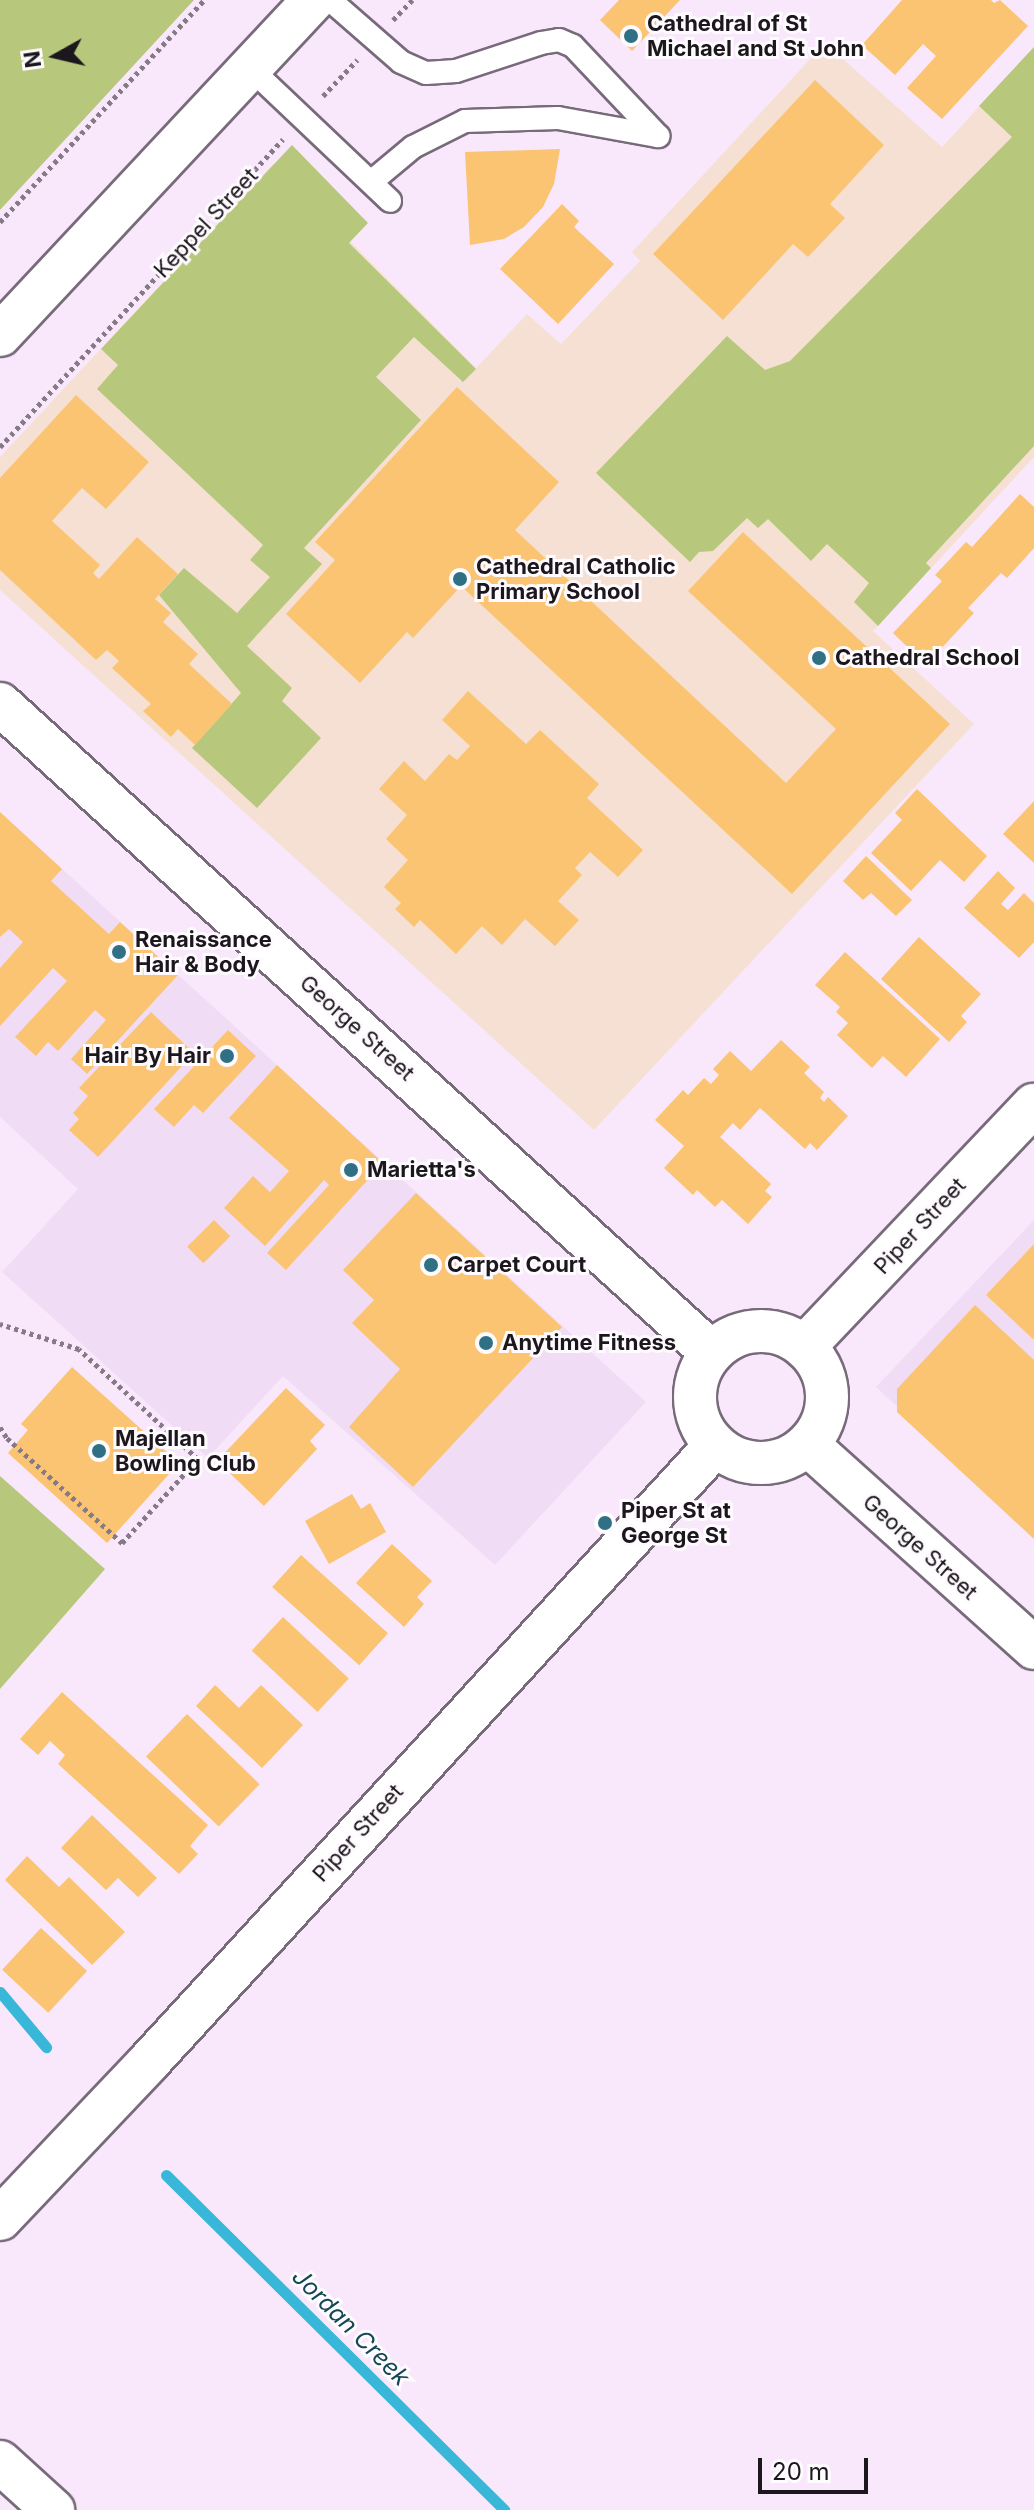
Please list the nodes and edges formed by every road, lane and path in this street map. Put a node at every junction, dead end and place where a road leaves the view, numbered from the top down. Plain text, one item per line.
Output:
1 (313, 0) edge
2 (330, 0) edge
3 (412, 0) edge
4 (202, 1) edge
5 (375, 40) junction
6 (250, 68) junction
7 (303, 118) junction
8 (371, 182) junction
9 (390, 201) dead end
10 (0, 222) edge
11 (0, 335) edge
12 (0, 447) edge
13 (0, 704) edge
14 (1034, 1105) edge
15 (0, 1324) edge
16 (804, 1347) junction
17 (712, 1353) junction
18 (0, 1427) edge
19 (808, 1445) junction
20 (715, 1446) junction
21 (1034, 1648) edge
22 (0, 2219) edge
23 (0, 2462) edge
24 (53, 2510) edge

1 - 6 street
2 - 5 lane
3 - 5 path, Keppel Street
4 - 10 path
5 - 7 path, Keppel Street
5 - 8 lane
6 - 7 lane
6 - 11 street
7 - 8 lane
7 - 12 path, Keppel Street
8 - 9 lane
13 - 17 street, George Street
14 - 16 street, Piper Street
15 - 18 path
16 - 17 street
16 - 19 street
17 - 20 street
19 - 20 street
19 - 21 street, George Street
20 - 22 street, Piper Street
23 - 24 street

